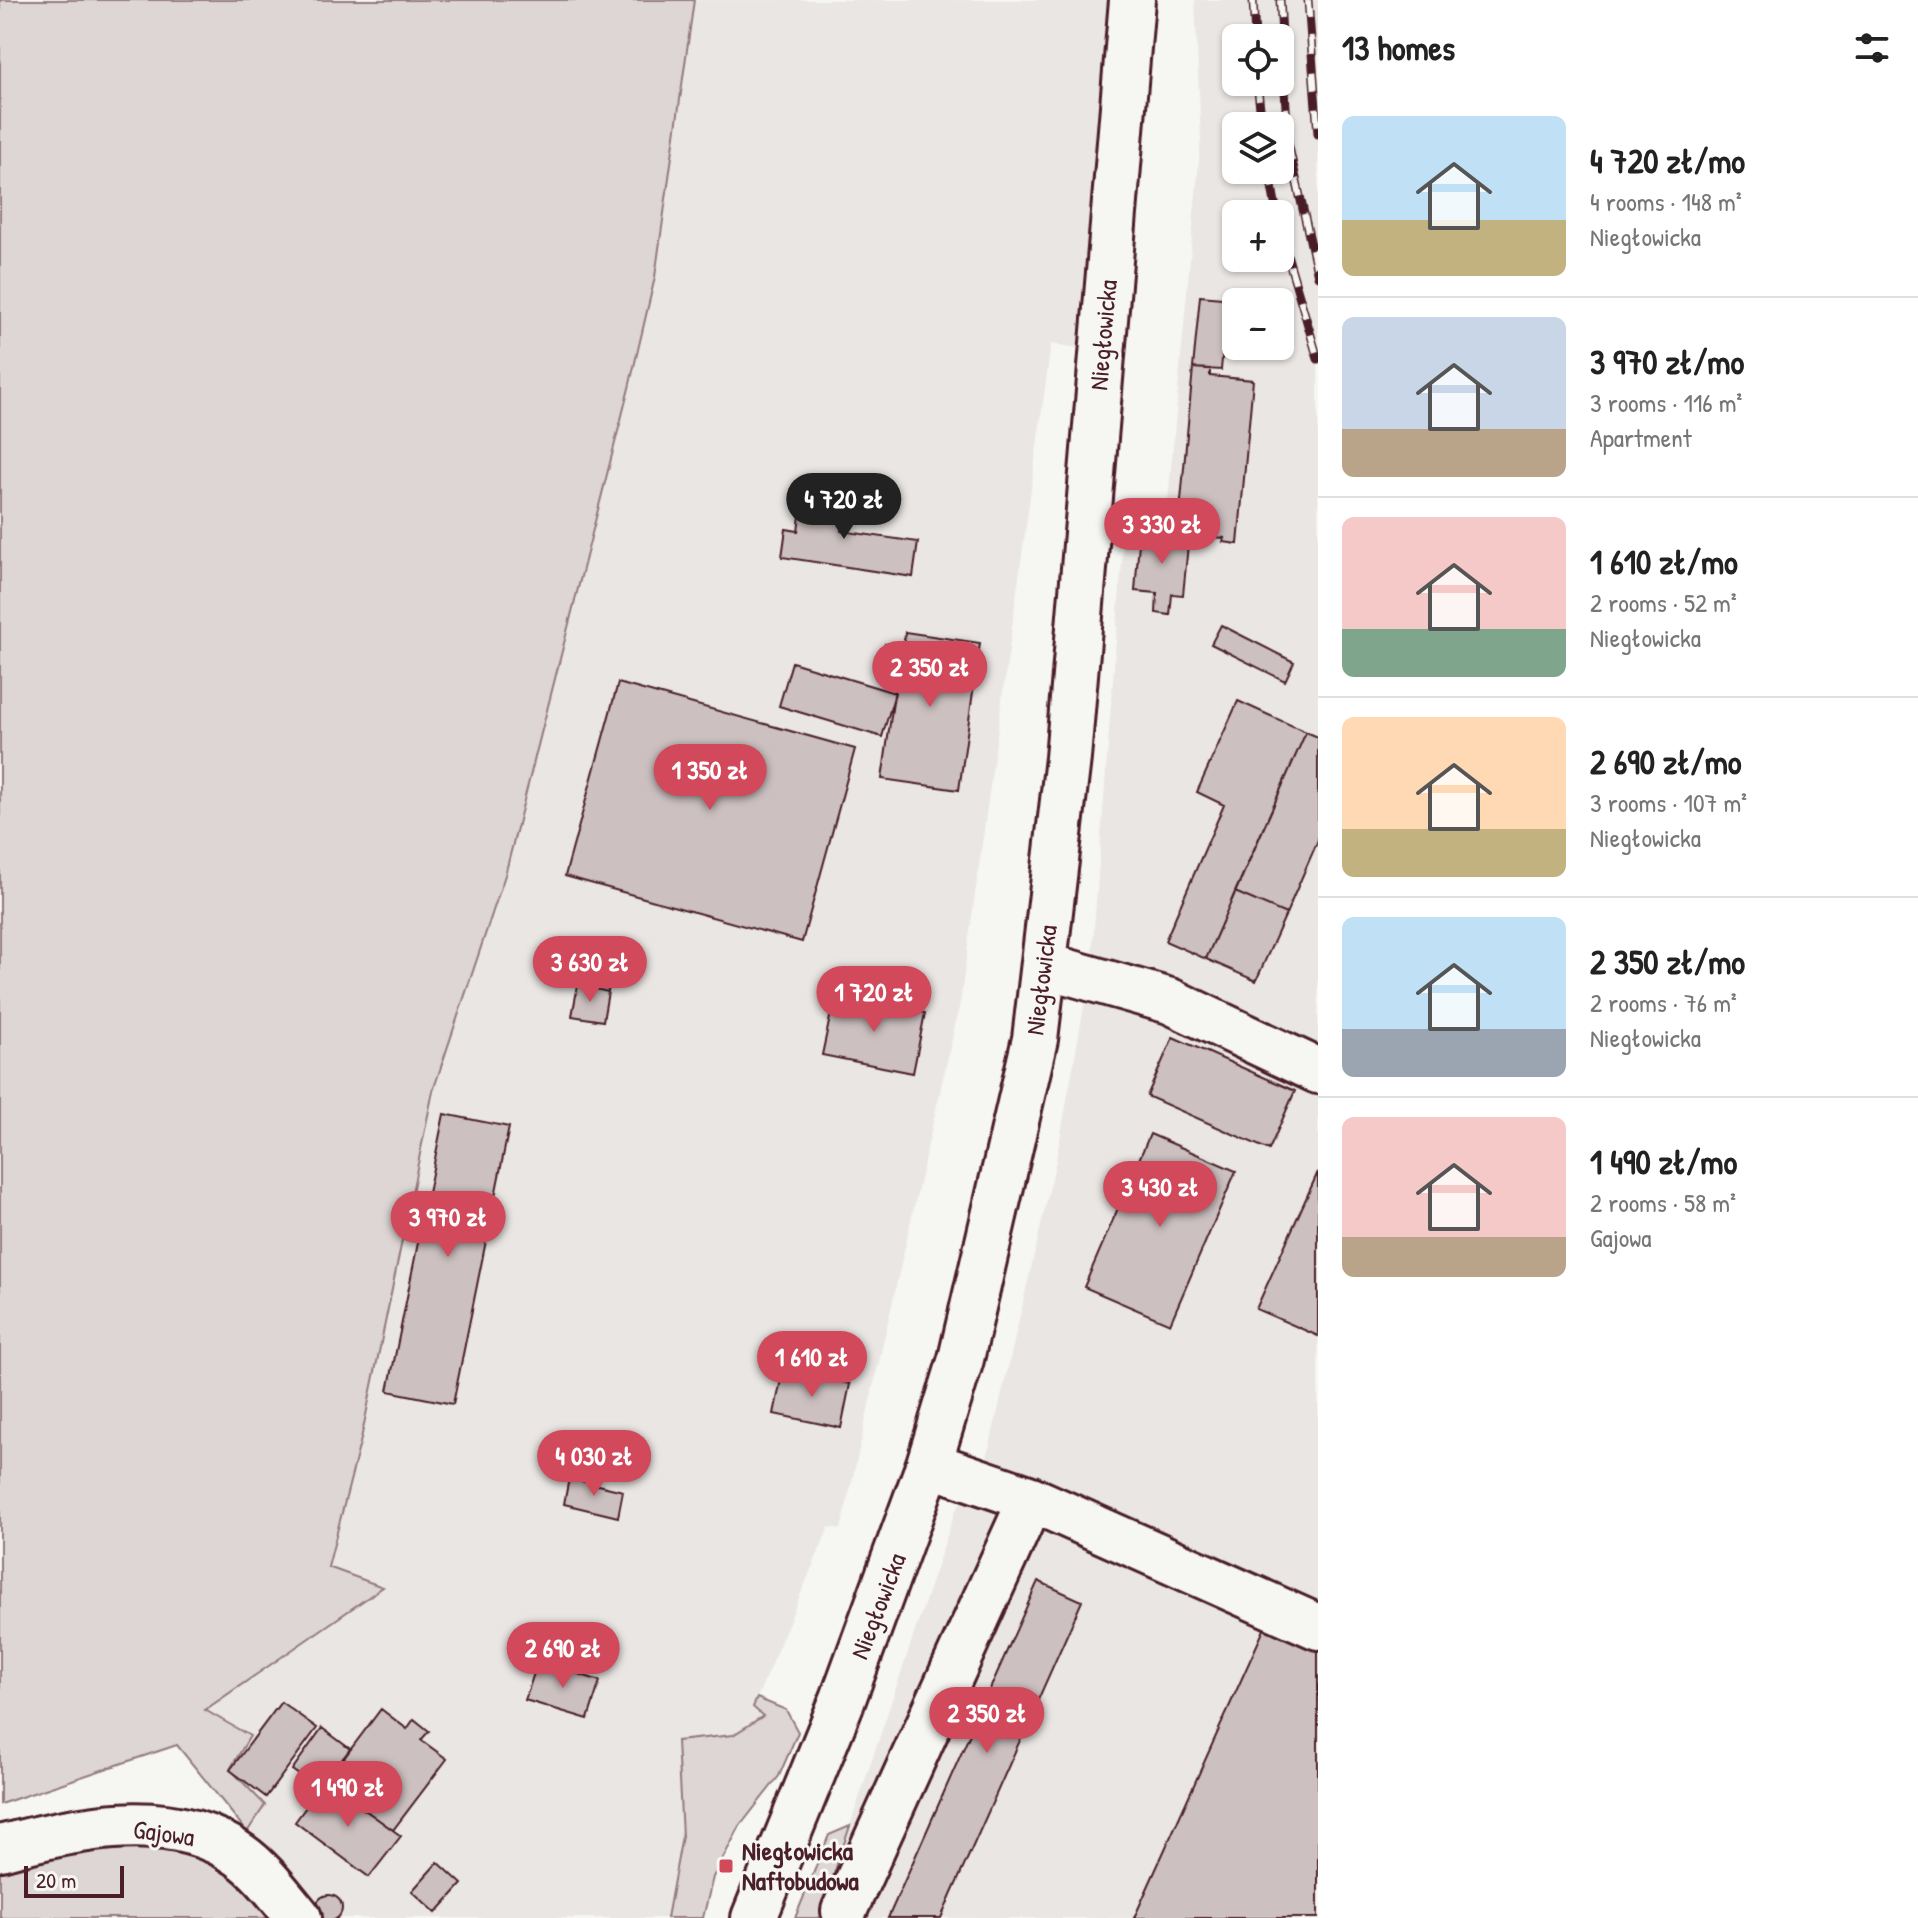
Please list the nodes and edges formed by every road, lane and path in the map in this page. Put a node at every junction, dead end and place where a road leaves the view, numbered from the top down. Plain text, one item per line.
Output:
1 (1132, 0) edge
2 (1044, 965) junction
3 (1318, 1071) edge
4 (929, 1464) junction
5 (1031, 1499) junction
6 (1318, 1627) edge
7 (0, 1848) edge
8 (844, 1911) dead end
9 (299, 1918) edge
10 (754, 1918) edge

1 - 2 street, Niegłowicka
2 - 3 street
2 - 4 street, Niegłowicka
4 - 5 street
4 - 10 street, Niegłowicka
5 - 6 street
5 - 8 street
7 - 9 street, Gajowa

